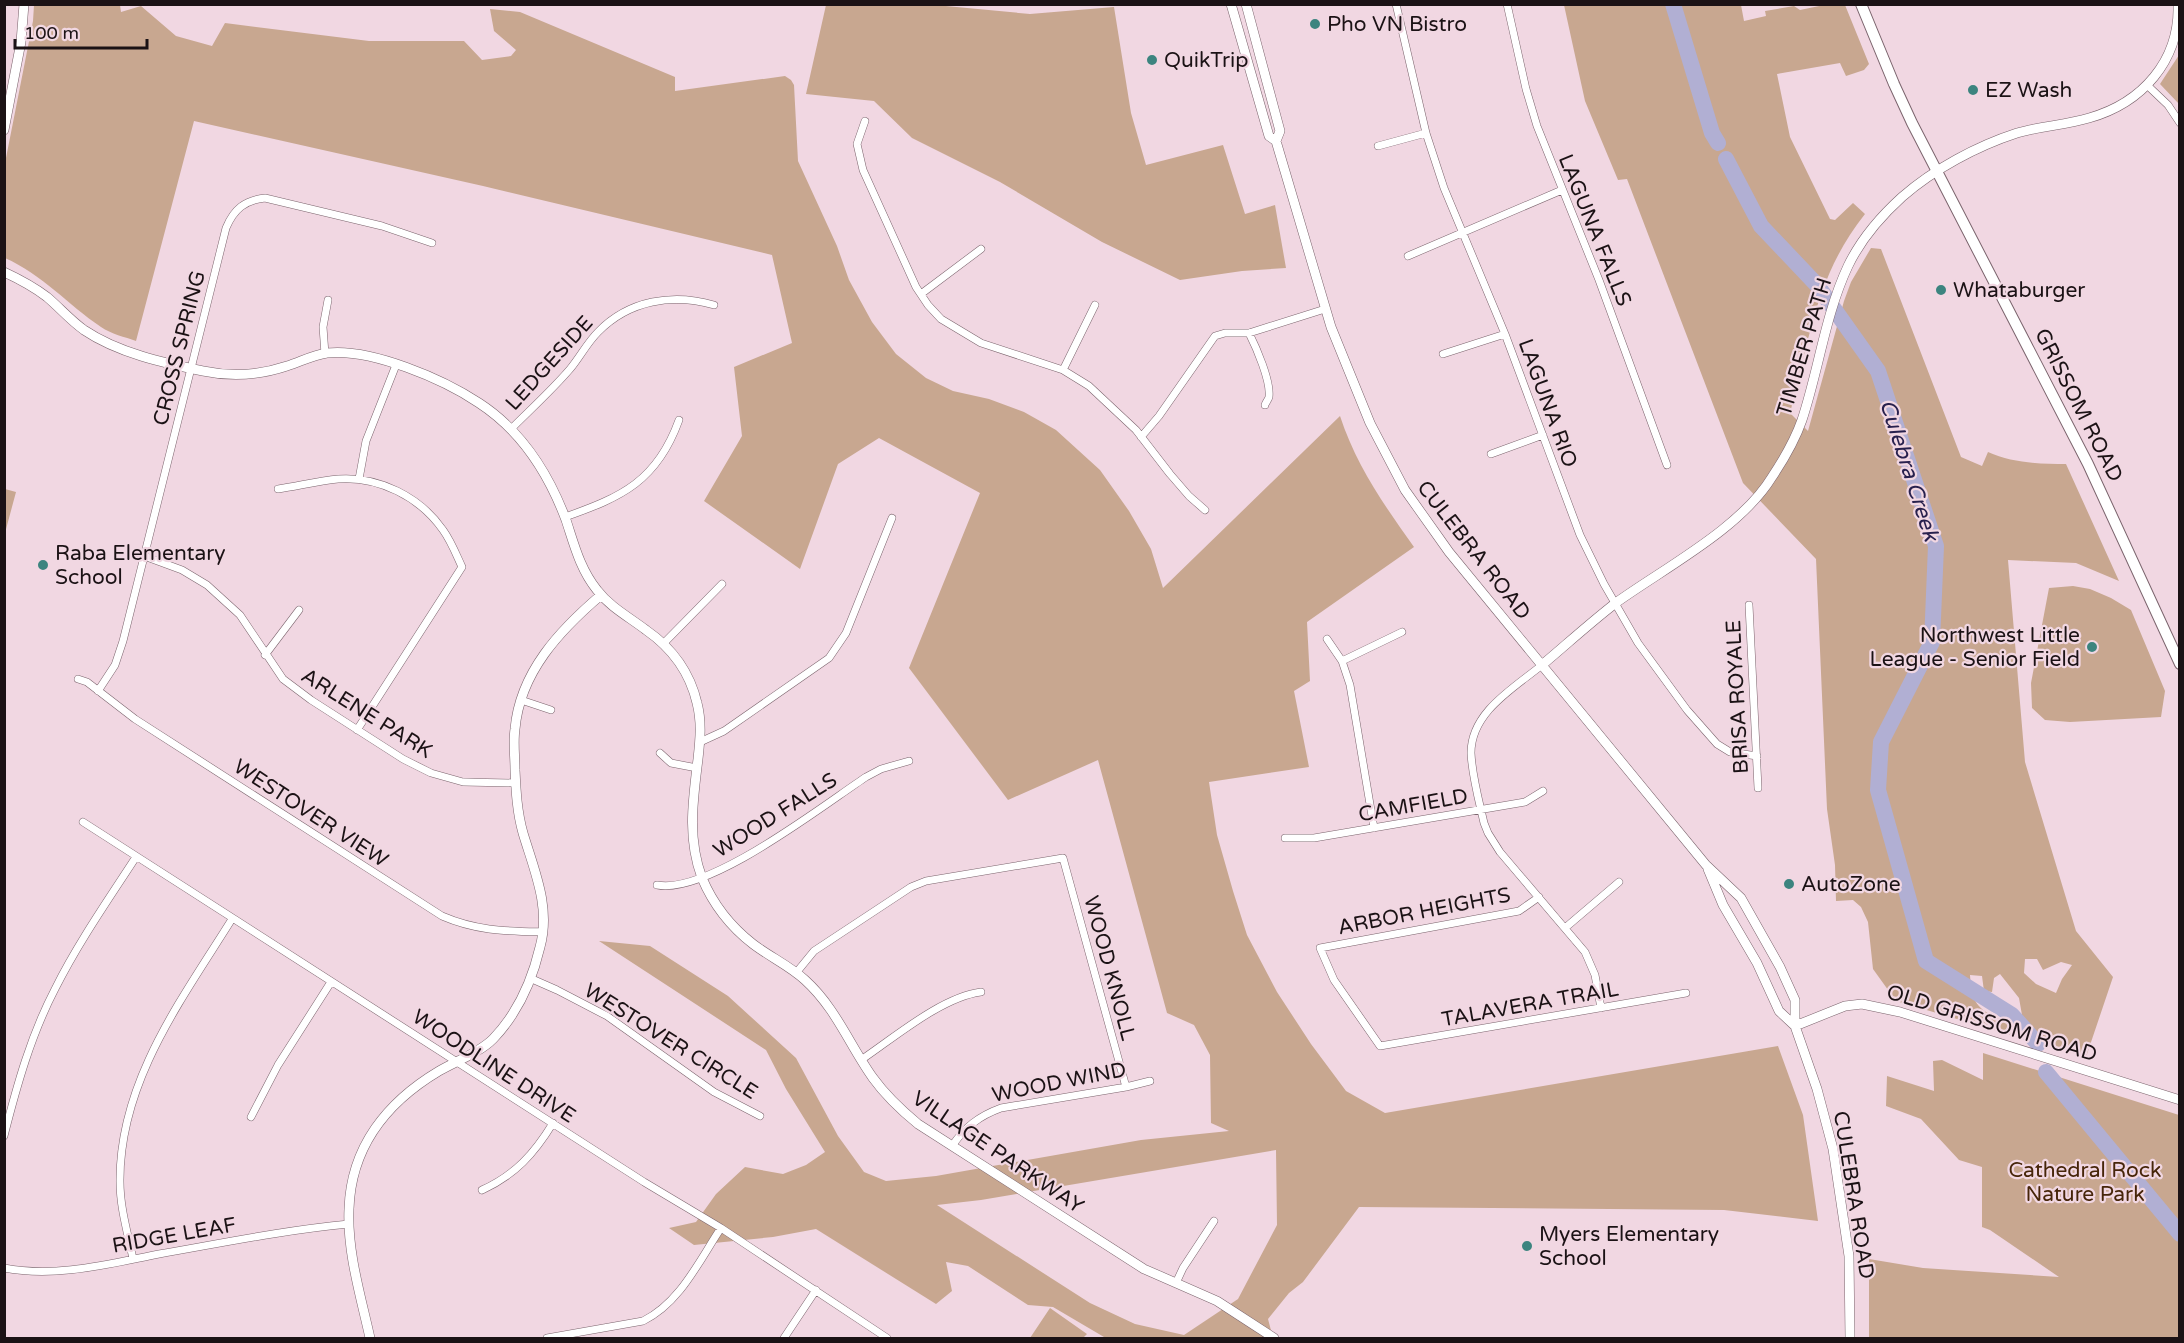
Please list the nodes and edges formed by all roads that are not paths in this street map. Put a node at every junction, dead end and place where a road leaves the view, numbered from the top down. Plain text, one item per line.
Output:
1 (24, 4) edge
2 (1231, 4) edge
3 (1246, 4) edge
4 (1396, 4) edge
5 (1507, 4) edge
6 (1861, 4) edge
7 (2178, 4) edge
8 (2148, 86) junction
9 (865, 121) dead end
10 (2180, 123) edge
11 (4, 130) edge
12 (1426, 133) junction
13 (1276, 141) junction
14 (1378, 146) dead end
15 (1937, 171) junction
16 (1562, 189) junction
17 (1463, 233) junction
18 (432, 243) dead end
19 (981, 249) dead end
20 (1408, 256) dead end
21 (4, 272) edge
22 (921, 294) junction
23 (328, 300) dead end
24 (714, 305) dead end
25 (1095, 305) dead end
26 (1325, 309) junction
27 (1249, 333) junction
28 (1505, 334) junction
29 (325, 354) junction
30 (1443, 354) dead end
31 (396, 365) junction
32 (190, 368) junction
33 (1063, 370) junction
34 (1265, 405) dead end
35 (679, 420) dead end
36 (512, 429) junction
37 (1544, 435) junction
38 (1141, 437) junction
39 (1491, 454) dead end
40 (1666, 465) dead end
41 (359, 479) junction
42 (278, 489) dead end
43 (1205, 510) dead end
44 (565, 517) junction
45 (892, 518) dead end
46 (144, 556) junction
47 (722, 584) dead end
48 (601, 595) junction
49 (1615, 604) junction
50 (1749, 606) dead end
51 (299, 610) dead end
52 (1402, 632) dead end
53 (1327, 639) dead end
54 (663, 644) junction
55 (266, 655) junction
56 (1342, 661) junction
57 (2180, 664) edge
58 (1542, 665) junction
59 (78, 679) dead end
60 (98, 691) junction
61 (521, 700) junction
62 (551, 710) dead end
63 (357, 730) junction
64 (700, 742) junction
65 (660, 753) dead end
66 (1757, 756) junction
67 (909, 761) dead end
68 (697, 768) junction
69 (516, 783) junction
70 (1758, 788) dead end
71 (1543, 791) dead end
72 (1481, 810) junction
73 (83, 822) dead end
74 (1374, 828) junction
75 (1285, 838) dead end
76 (136, 857) junction
77 (1706, 865) junction
78 (702, 877) junction
79 (1619, 882) dead end
80 (657, 885) dead end
81 (1539, 897) junction
82 (232, 919) junction
83 (1564, 928) junction
84 (543, 932) junction
85 (796, 973) junction
86 (532, 980) junction
87 (331, 982) junction
88 (981, 992) dead end
89 (1686, 993) dead end
90 (1601, 1008) junction
91 (1794, 1026) junction
92 (1380, 1046) joint
93 (861, 1060) junction
94 (456, 1062) junction
95 (1150, 1081) dead end
96 (1126, 1087) junction
97 (2180, 1100) edge
98 (760, 1116) dead end
99 (251, 1117) dead end
100 (552, 1123) junction
101 (4, 1136) edge
102 (952, 1146) junction
103 (482, 1190) dead end
104 (1214, 1221) dead end
105 (349, 1224) junction
106 (721, 1228) junction
107 (133, 1259) junction
108 (4, 1268) edge
109 (1176, 1283) junction
110 (816, 1290) junction
111 (370, 1338) edge
112 (548, 1338) edge
113 (784, 1338) edge
114 (887, 1338) edge
115 (1274, 1338) edge
116 (1850, 1338) edge

1 - 11 street
2 - 13 street, CULEBRA ROAD
3 - 13 street, CULEBRA ROAD
4 - 12 street, LAGUNA RIO
5 - 16 street, LAGUNA FALLS
6 - 15 main road, GRISSOM ROAD
7 - 8 street, TIMBER PATH
8 - 10 street
8 - 15 street, TIMBER PATH
9 - 22 street
12 - 14 street
12 - 17 street, LAGUNA RIO
13 - 26 street, CULEBRA ROAD
15 - 49 street, TIMBER PATH
15 - 57 main road, GRISSOM ROAD
16 - 17 street
16 - 40 street, LAGUNA FALLS
17 - 20 street
17 - 28 street, LAGUNA RIO
18 - 32 street, CROSS SPRING
19 - 22 street
21 - 32 street, VILLAGE PARKWAY
22 - 33 street
23 - 29 street
24 - 36 street, LEDGESIDE
25 - 33 street
26 - 27 street
26 - 58 street, CULEBRA ROAD
27 - 34 street
27 - 38 street
28 - 30 street
28 - 37 street, LAGUNA RIO
29 - 31 street, VILLAGE PARKWAY
29 - 32 street, VILLAGE PARKWAY
31 - 36 street, VILLAGE PARKWAY
31 - 41 street
32 - 46 street, CROSS SPRING
33 - 38 street
35 - 44 street
36 - 44 street, VILLAGE PARKWAY
37 - 39 street
37 - 49 street, LAGUNA RIO
38 - 43 street
41 - 42 street
41 - 63 street
44 - 48 street, VILLAGE PARKWAY
45 - 64 street
46 - 55 street, ARLENE PARK
46 - 60 street, CROSS SPRING
47 - 54 street
48 - 54 street, VILLAGE PARKWAY
48 - 61 street
49 - 58 street, TIMBER PATH
49 - 66 street, LAGUNA RIO
50 - 66 street, BRISA ROYALE
51 - 55 street
52 - 56 street
53 - 56 street
54 - 64 street, VILLAGE PARKWAY
55 - 63 street, ARLENE PARK
56 - 74 street
58 - 72 street
58 - 77 street, CULEBRA ROAD
59 - 60 street, WESTOVER VIEW
60 - 84 street, WESTOVER VIEW
61 - 62 street
61 - 69 street
63 - 69 street, ARLENE PARK
64 - 68 street, VILLAGE PARKWAY
65 - 68 street
66 - 70 street, BRISA ROYALE
67 - 78 street, WOOD FALLS
68 - 78 street, VILLAGE PARKWAY
69 - 84 street
71 - 72 street, CAMFIELD
72 - 74 street, CAMFIELD
72 - 81 street
73 - 76 street, WOODLINE DRIVE
74 - 75 street, CAMFIELD
76 - 82 street, WOODLINE DRIVE
76 - 101 street
77 - 91 street, CULEBRA ROAD
77 - 91 street, CULEBRA ROAD
78 - 80 street, WOOD FALLS
78 - 85 street, VILLAGE PARKWAY
79 - 83 street
81 - 83 street
81 - 92 street, ARBOR HEIGHTS
82 - 87 street, WOODLINE DRIVE
82 - 107 street
83 - 90 street
84 - 86 street
85 - 93 street, VILLAGE PARKWAY
85 - 96 street, WOOD KNOLL
86 - 94 street
86 - 98 street, WESTOVER CIRCLE
87 - 94 street, WOODLINE DRIVE
87 - 99 street
88 - 93 street
89 - 90 street, TALAVERA TRAIL
90 - 92 street, TALAVERA TRAIL
91 - 97 street, OLD GRISSOM ROAD
91 - 116 street, CULEBRA ROAD
93 - 102 street, VILLAGE PARKWAY
94 - 100 street, WOODLINE DRIVE
94 - 105 street
95 - 96 street, WOOD WIND
96 - 102 street, WOOD WIND
100 - 103 street
100 - 106 street, WOODLINE DRIVE
102 - 109 street, VILLAGE PARKWAY
104 - 109 street
105 - 107 street, RIDGE LEAF
105 - 111 street
106 - 110 street, WOODLINE DRIVE
106 - 112 street
107 - 108 street, RIDGE LEAF
109 - 115 street, VILLAGE PARKWAY
110 - 113 street
110 - 114 street, WOODLINE DRIVE

